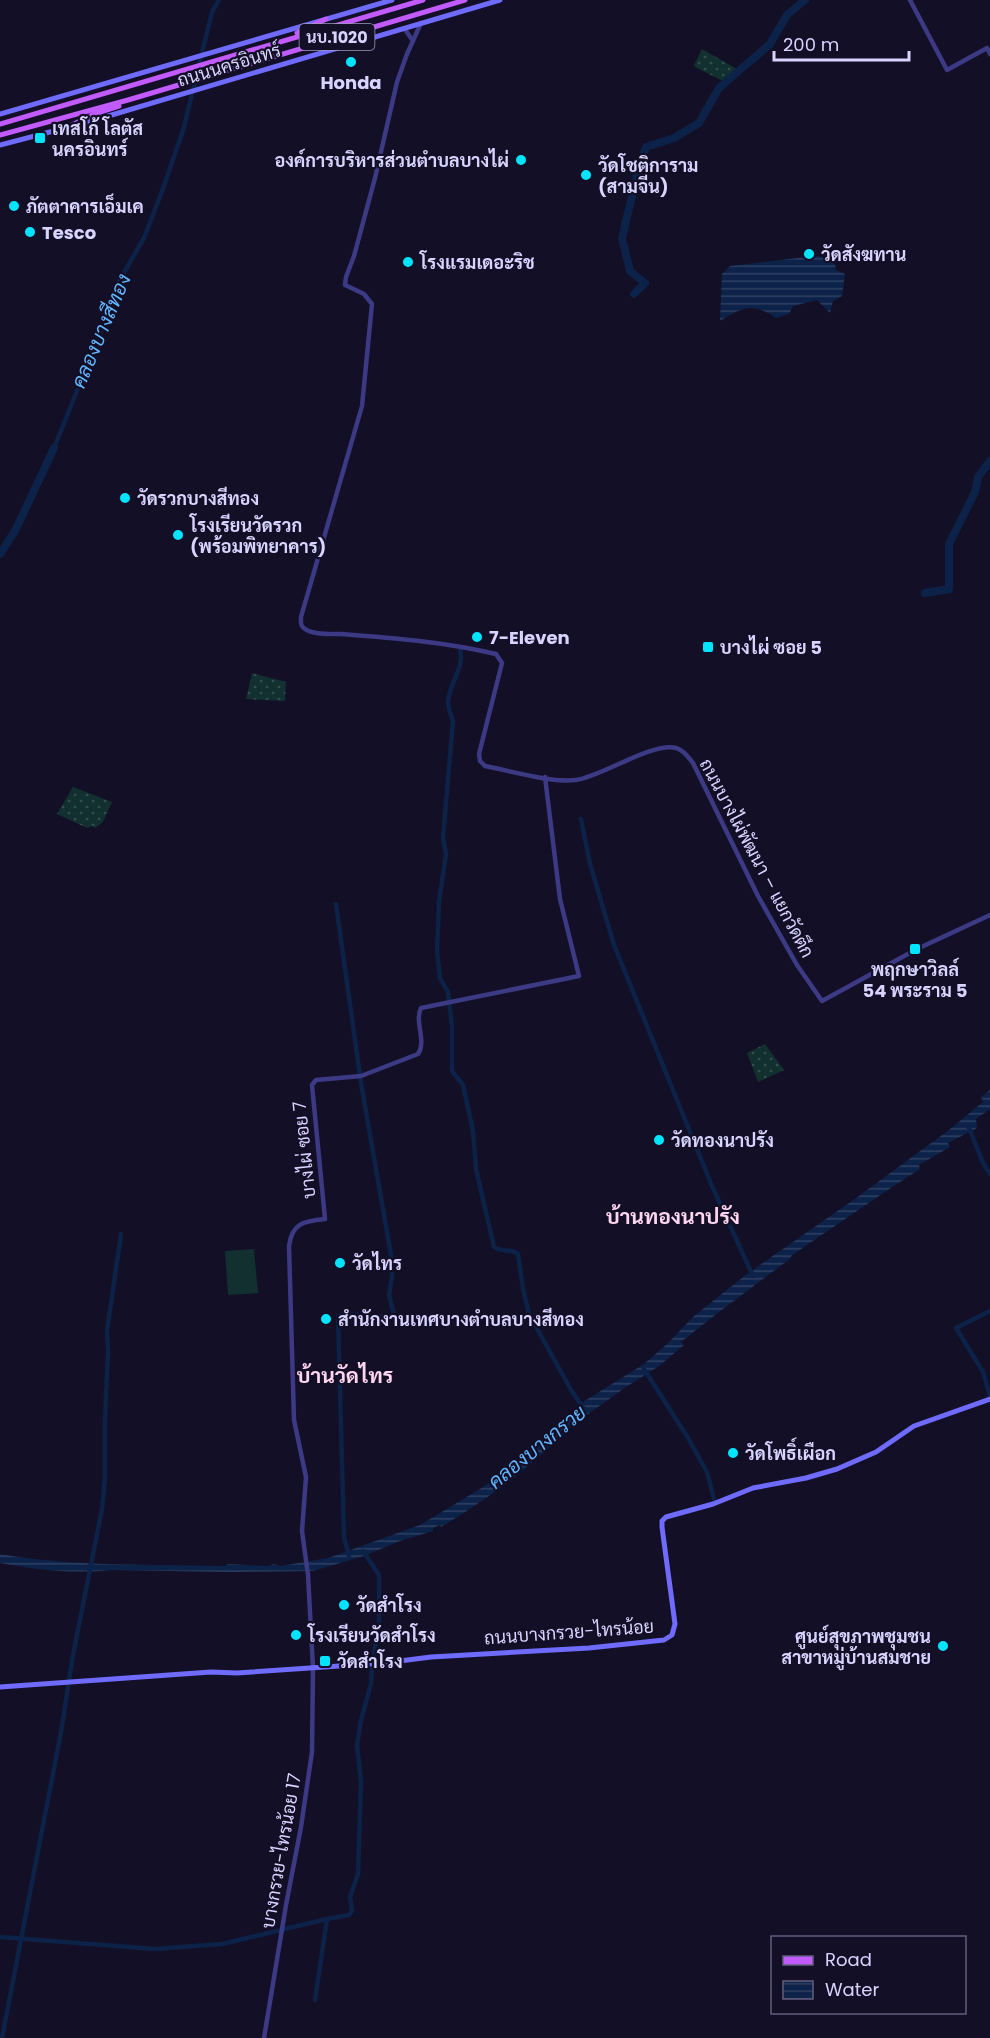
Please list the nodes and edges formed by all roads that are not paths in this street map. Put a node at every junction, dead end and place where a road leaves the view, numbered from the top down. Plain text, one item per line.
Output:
1 (392, 0) edge
2 (423, 0) edge
3 (465, 0) edge
4 (500, 0) edge
5 (910, 0) edge
6 (326, 19) junction
7 (421, 23) junction
8 (404, 28) junction
9 (287, 39) junction
10 (413, 41) junction
11 (990, 54) edge
12 (128, 100) junction
13 (0, 114) edge
14 (0, 124) edge
15 (68, 127) junction
16 (2, 135) edge
17 (0, 145) edge
18 (545, 777) junction
19 (990, 915) edge
20 (989, 1399) edge
21 (313, 1668) junction
22 (0, 1687) edge
23 (264, 2038) edge

1 - 6 main road, ถนนนครอินทร์ / นบ.1020
2 - 9 main road, ถนนนครอินทร์ / นบ.1020
3 - 12 main road, ถนนนครอินทร์ / นบ.1020
4 - 7 main road, ถนนนครอินทร์ / นบ.1020
5 - 11 street
6 - 9 main road
6 - 13 main road, ถนนนครอินทร์ / นบ.1020
7 - 8 main road, ถนนนครอินทร์ / นบ.1020
7 - 10 street
8 - 10 street
8 - 15 main road, ถนนนครอินทร์ / นบ.1020
9 - 14 main road, ถนนนครอินทร์ / นบ.1020
10 - 18 street
12 - 15 main road
12 - 16 main road, ถนนนครอินทร์ / นบ.1020
15 - 17 main road, ถนนนครอินทร์ / นบ.1020
18 - 19 street, ถนนบางไผ่พัฒนา – แยกวัดตึก
18 - 21 street, บางไผ่ ซอย 7
20 - 21 main road, ถนนบางกรวย-ไทรน้อย
21 - 22 main road, ถนนบางกรวย-ไทรน้อย
21 - 23 street, บางกรวย-ไทรน้อย 17

